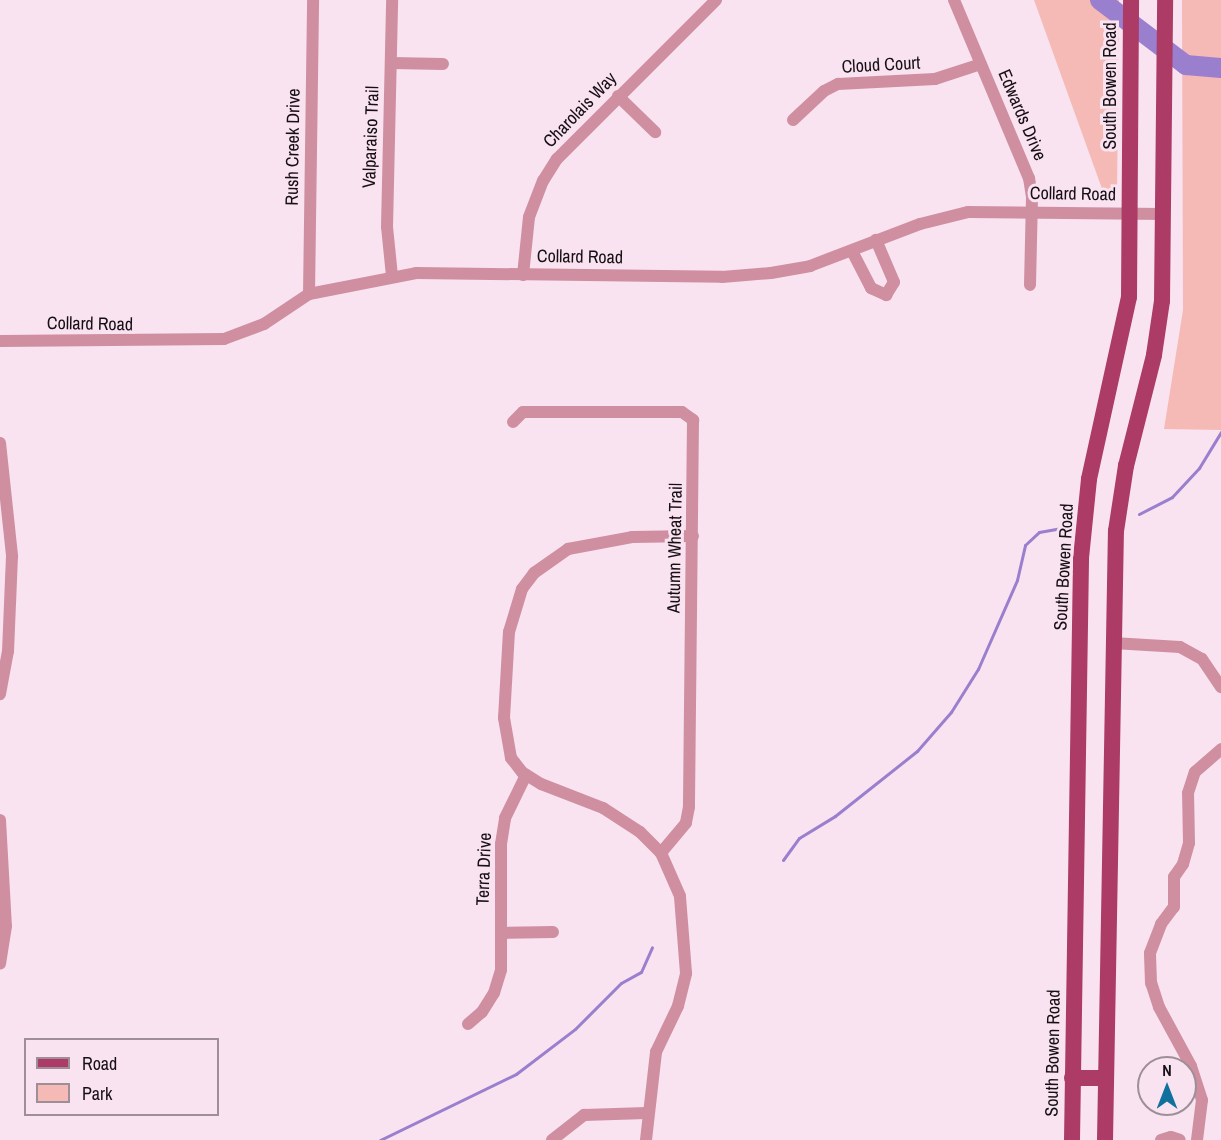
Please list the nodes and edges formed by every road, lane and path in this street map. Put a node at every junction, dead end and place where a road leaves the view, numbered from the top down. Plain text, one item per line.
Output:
1 (313, 0) edge
2 (392, 0) edge
3 (716, 0) edge
4 (954, 0) edge
5 (1131, 0) edge
6 (1165, 0) edge
7 (392, 63) junction
8 (442, 64) dead end
9 (981, 64) junction
10 (618, 96) junction
11 (793, 120) dead end
12 (655, 132) dead end
13 (1032, 211) junction
14 (1131, 213) junction
15 (1163, 214) junction
16 (876, 240) junction
17 (852, 251) junction
18 (524, 275) junction
19 (392, 276) junction
20 (1030, 285) dead end
21 (309, 294) junction
22 (0, 341) edge
23 (513, 422) dead end
24 (0, 443) edge
25 (693, 536) junction
26 (1113, 643) junction
27 (1221, 687) edge
28 (0, 694) edge
29 (1221, 749) edge
30 (526, 775) junction
31 (0, 820) edge
32 (661, 853) junction
33 (553, 932) dead end
34 (501, 933) junction
35 (0, 964) edge
36 (468, 1024) dead end
37 (1072, 1078) junction
38 (1105, 1078) junction
39 (646, 1113) junction
40 (552, 1140) edge
41 (646, 1140) edge
42 (1072, 1140) edge
43 (1105, 1140) edge
44 (1161, 1140) edge
45 (1180, 1140) edge
46 (1197, 1140) edge

1 - 21 street, Rush Creek Drive
2 - 7 street, Valparaiso Trail
3 - 10 street, Charolais Way
4 - 9 street, Edwards Drive
5 - 14 main road, South Bowen Road
6 - 15 main road
7 - 8 street
7 - 19 street, Valparaiso Trail
9 - 11 street, Cloud Court
9 - 13 street, Edwards Drive
10 - 12 street
10 - 18 street, Charolais Way
13 - 14 street, Collard Road
13 - 16 street, Collard Road
13 - 20 street, Edwards Drive
14 - 15 street, Collard Road
14 - 37 main road, South Bowen Road
15 - 26 main road
16 - 17 street, Collard Road
16 - 17 street
17 - 18 street, Collard Road
18 - 19 street, Collard Road
19 - 21 street, Collard Road
21 - 22 street, Collard Road
23 - 25 street, Autumn Wheat Trail
24 - 28 street
25 - 30 street
25 - 32 street, Autumn Wheat Trail
26 - 27 street
26 - 38 main road
29 - 46 street
30 - 32 street
30 - 34 street, Terra Drive
31 - 35 street
32 - 39 street
33 - 34 street
34 - 36 street, Terra Drive
37 - 38 main road
37 - 42 main road, South Bowen Road
38 - 43 main road
39 - 40 street
39 - 41 street
44 - 45 street

